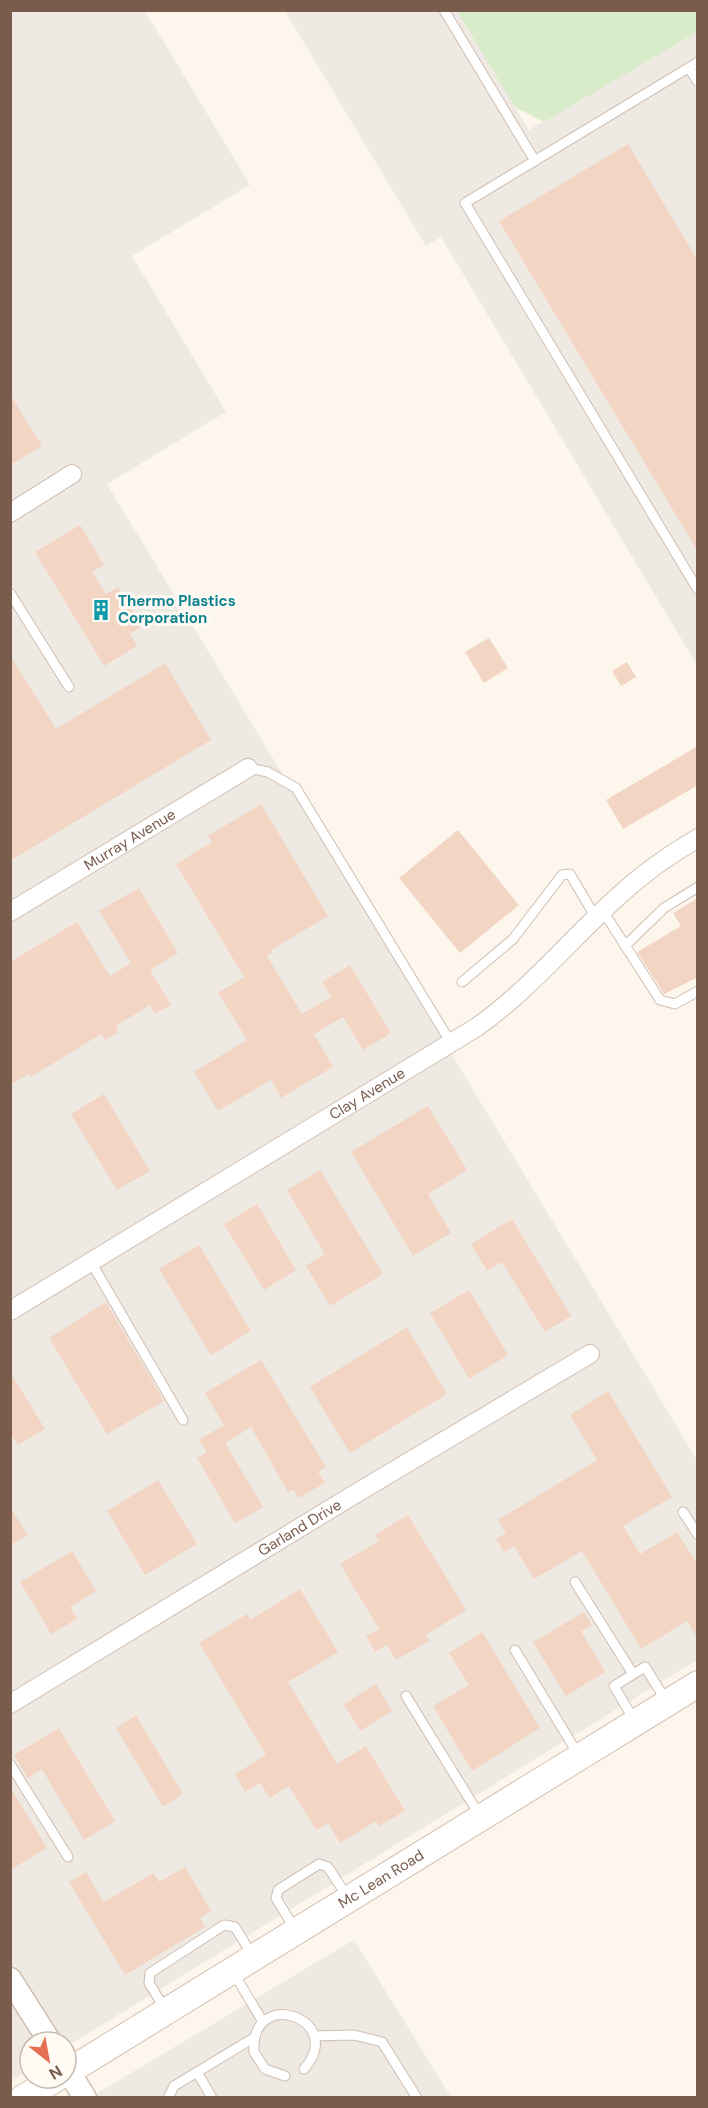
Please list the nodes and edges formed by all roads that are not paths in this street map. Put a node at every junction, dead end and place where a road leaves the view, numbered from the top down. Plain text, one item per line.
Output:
1 (444, 10) edge
2 (693, 65) edge
3 (698, 82) edge
4 (535, 161) junction
5 (72, 474) dead end
6 (10, 513) edge
7 (698, 590) edge
8 (10, 592) edge
9 (69, 687) dead end
10 (248, 768) joint
11 (698, 838) edge
12 (698, 887) edge
13 (10, 912) edge
14 (599, 914) junction
15 (625, 946) junction
16 (462, 982) dead end
17 (698, 991) edge
18 (451, 1043) junction
19 (91, 1262) junction
20 (10, 1311) edge
21 (590, 1354) dead end
22 (183, 1420) dead end
23 (683, 1512) dead end
24 (698, 1535) edge
25 (575, 1582) dead end
26 (515, 1650) dead end
27 (633, 1674) junction
28 (698, 1684) edge
29 (406, 1696) dead end
30 (667, 1702) junction
31 (10, 1704) edge
32 (635, 1721) junction
33 (579, 1756) junction
34 (10, 1764) edge
35 (480, 1816) junction
36 (68, 1857) dead end
37 (348, 1898) junction
38 (296, 1931) junction
39 (253, 1957) junction
40 (231, 1970) junction
41 (10, 1979) edge
42 (166, 2011) junction
43 (263, 2022) junction
44 (42, 2030) edge
45 (314, 2036) junction
46 (255, 2037) junction
47 (78, 2064) edge
48 (304, 2069) dead end
49 (197, 2072) junction
50 (285, 2076) dead end
51 (168, 2097) edge
52 (212, 2097) edge
53 (417, 2097) edge

1 - 4 lane
2 - 3 lane
2 - 4 lane
4 - 7 lane
5 - 6 street
8 - 9 lane
10 - 13 street, Murray Avenue
10 - 18 lane
11 - 14 street, Clay Avenue
12 - 15 lane
14 - 15 lane
14 - 16 lane
14 - 18 street, Clay Avenue
15 - 17 lane
18 - 19 street, Clay Avenue
19 - 20 street, Clay Avenue
19 - 22 lane
21 - 31 street, Garland Drive
23 - 24 lane
25 - 27 lane
26 - 33 lane
27 - 30 lane
27 - 32 lane
28 - 30 main road, Mc Lean Road
29 - 35 lane
30 - 32 main road, Mc Lean Road
32 - 33 main road, Mc Lean Road
33 - 35 main road, Mc Lean Road
34 - 36 lane
35 - 37 main road, Mc Lean Road
37 - 38 main road, Mc Lean Road
37 - 38 lane
38 - 39 main road, Mc Lean Road
39 - 40 main road, Mc Lean Road
39 - 42 lane
40 - 42 main road, Mc Lean Road
40 - 43 lane
41 - 44 street
42 - 47 main road, Mc Lean Road
43 - 45 lane
43 - 46 lane
45 - 48 lane
45 - 53 lane
46 - 49 lane
46 - 50 lane
49 - 51 lane
49 - 52 lane

